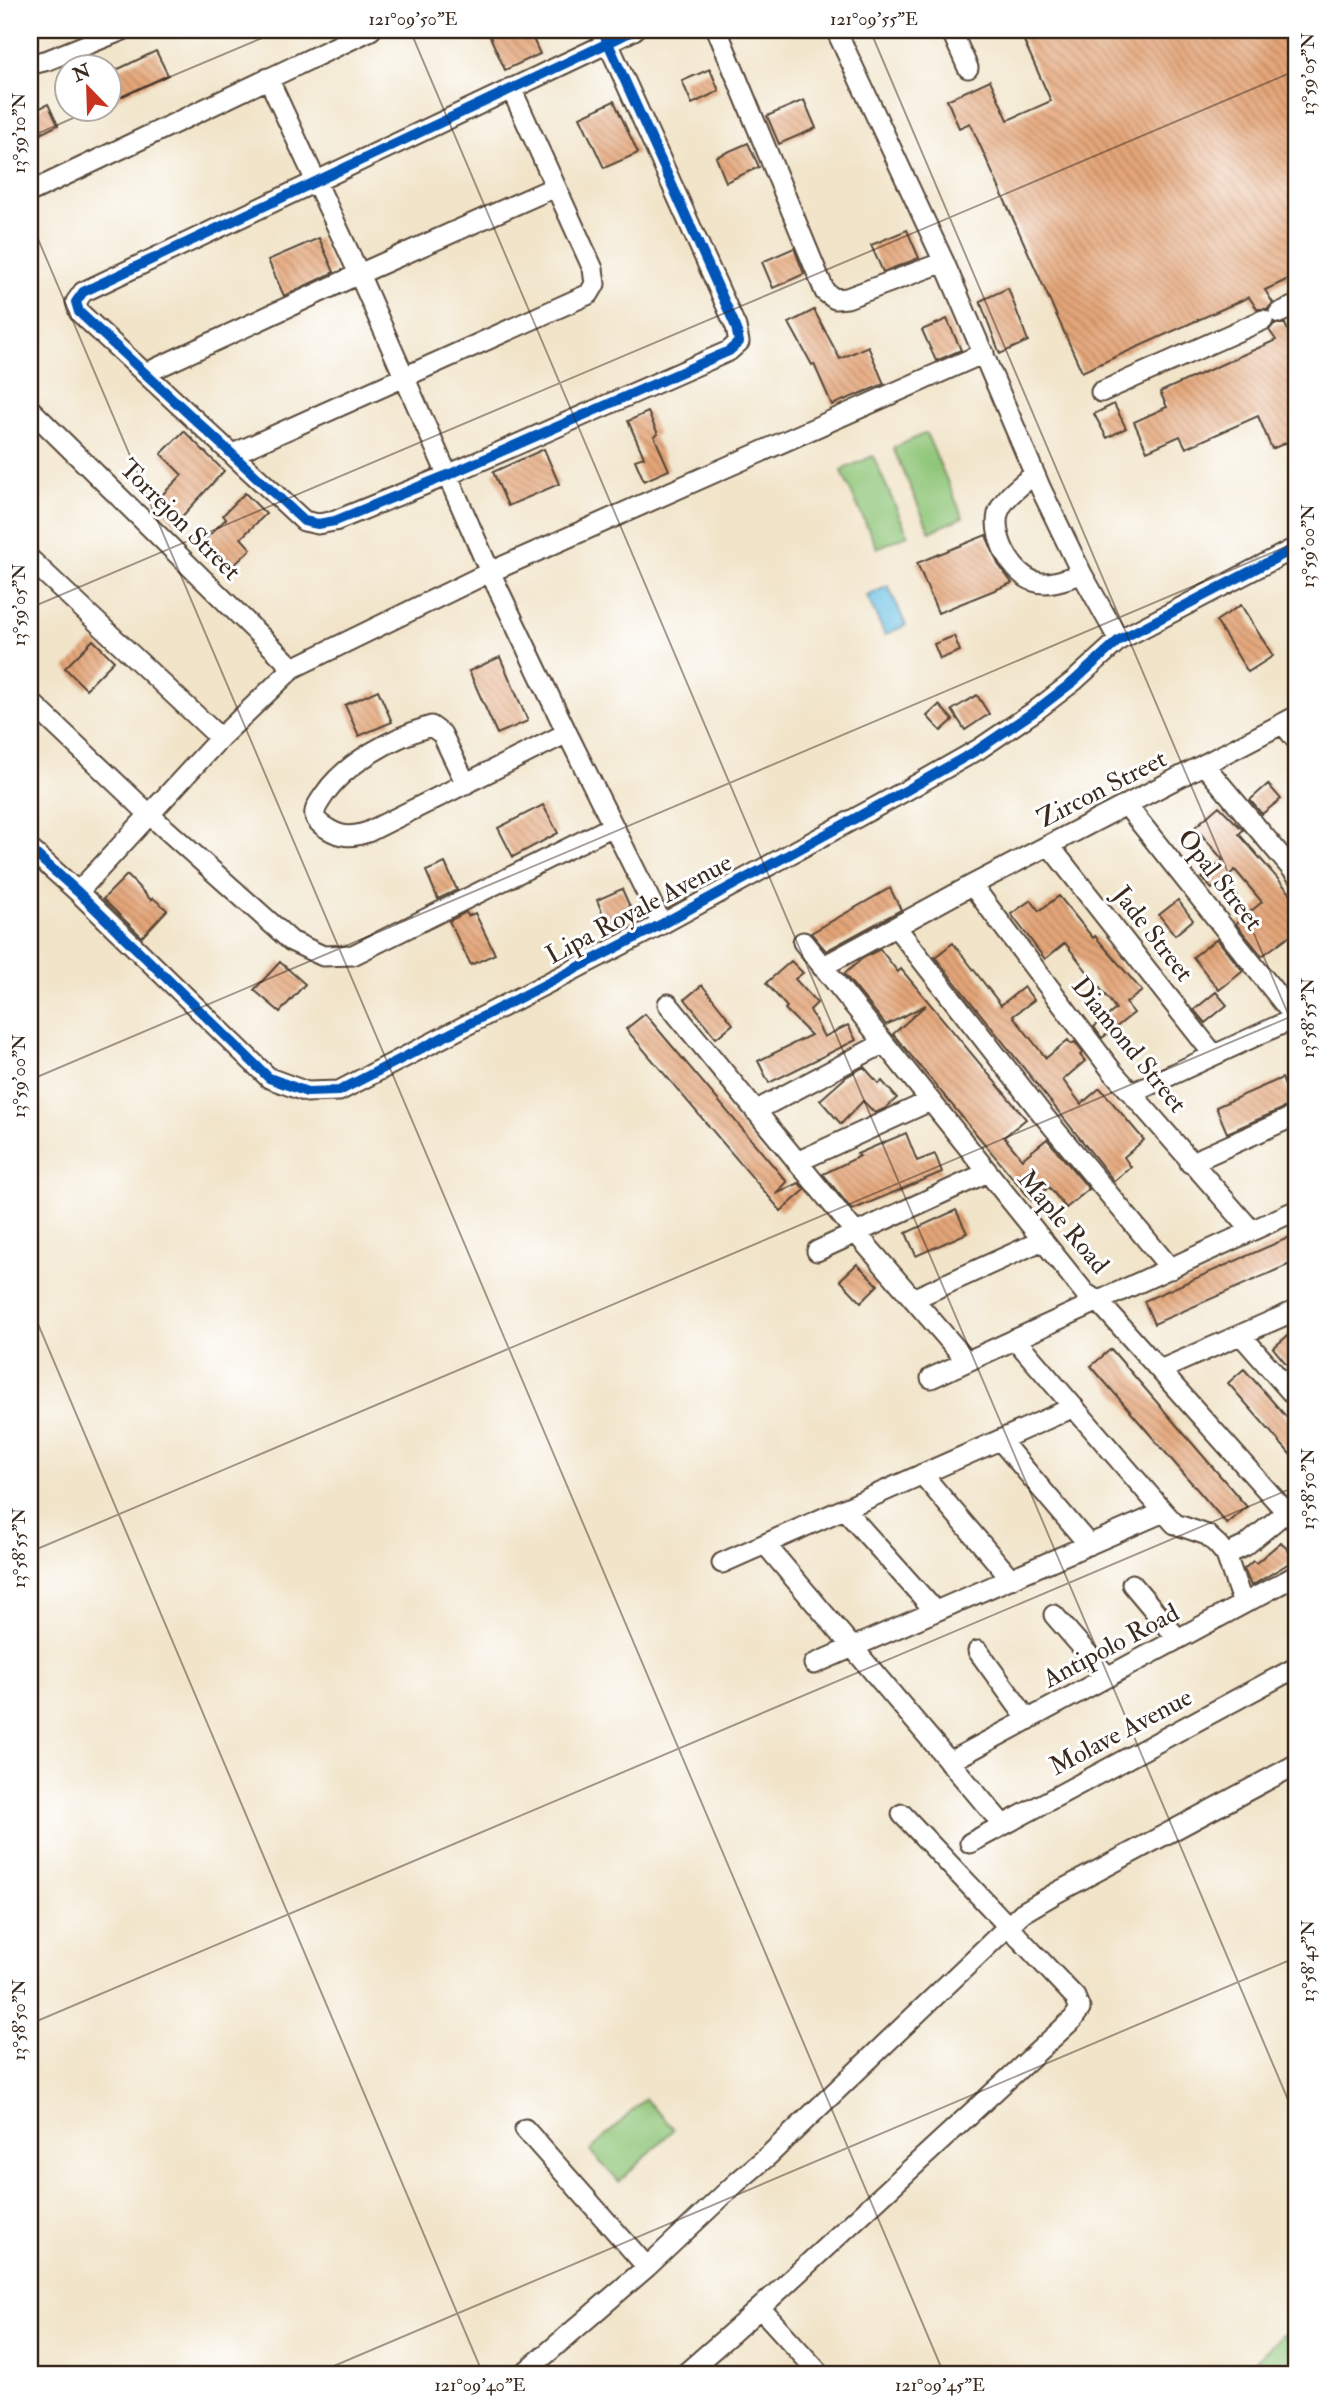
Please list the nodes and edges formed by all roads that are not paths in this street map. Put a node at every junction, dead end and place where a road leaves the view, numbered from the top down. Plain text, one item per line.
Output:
1 (370, 30) edge
2 (634, 30) edge
3 (717, 30) edge
4 (836, 30) edge
5 (951, 30) edge
6 (118, 31) edge
7 (605, 36) edge
8 (30, 61) edge
9 (968, 68) dead end
10 (268, 78) junction
11 (511, 88) junction
12 (317, 181) junction
13 (555, 187) junction
14 (30, 192) edge
15 (944, 262) junction
16 (359, 274) junction
17 (1297, 305) edge
18 (984, 353) junction
19 (146, 373) junction
20 (405, 376) junction
21 (1101, 393) dead end
22 (30, 409) edge
23 (233, 454) junction
24 (1034, 474) junction
25 (448, 475) junction
26 (1297, 547) edge
27 (30, 559) edge
28 (490, 572) junction
29 (1082, 574) junction
30 (1119, 640) junction
31 (293, 668) junction
32 (30, 701) edge
33 (1290, 720) edge
34 (567, 733) junction
35 (220, 738) junction
36 (1297, 740) edge
37 (1205, 766) junction
38 (466, 784) junction
39 (1127, 806) junction
40 (150, 815) junction
41 (613, 826) junction
42 (1049, 845) junction
43 (30, 849) edge
44 (1297, 876) edge
45 (972, 885) junction
46 (78, 892) junction
47 (662, 924) junction
48 (896, 927) junction
49 (803, 942) dead end
50 (822, 967) junction
51 (668, 1004) dead end
52 (1297, 1019) edge
53 (884, 1043) junction
54 (1214, 1055) junction
55 (1132, 1093) junction
56 (930, 1101) junction
57 (755, 1111) junction
58 (1297, 1115) edge
59 (797, 1162) junction
60 (1190, 1163) junction
61 (988, 1172) junction
62 (1297, 1210) edge
63 (1252, 1231) junction
64 (855, 1233) junction
65 (1043, 1240) junction
66 (817, 1251) dead end
67 (1171, 1269) junction
68 (913, 1299) junction
69 (1099, 1302) junction
70 (1297, 1310) edge
71 (1241, 1335) junction
72 (1015, 1339) junction
73 (967, 1361) junction
74 (1160, 1370) junction
75 (931, 1378) dead end
76 (1297, 1399) edge
77 (1074, 1407) junction
78 (1000, 1440) junction
79 (922, 1474) junction
80 (844, 1509) junction
81 (1164, 1513) junction
82 (1292, 1518) edge
83 (765, 1544) junction
84 (1089, 1545) junction
85 (1226, 1555) junction
86 (722, 1563) dead end
87 (1297, 1575) edge
88 (1011, 1579) junction
89 (1132, 1584) dead end
90 (1243, 1604) junction
91 (935, 1611) junction
92 (1054, 1615) dead end
93 (1178, 1639) junction
94 (852, 1647) junction
95 (978, 1651) dead end
96 (814, 1664) dead end
97 (1297, 1667) edge
98 (1108, 1677) junction
99 (1028, 1720) junction
100 (950, 1762) junction
101 (1297, 1764) edge
102 (902, 1814) dead end
103 (1003, 1825) junction
104 (970, 1843) dead end
105 (1008, 1926) junction
106 (525, 2129) dead end
107 (647, 2267) junction
108 (760, 2308) junction
109 (692, 2372) edge
110 (523, 2374) edge
111 (820, 2374) edge

1 - 10 street
2 - 7 street
3 - 15 street
4 - 15 street
5 - 9 street
6 - 8 street
7 - 11 street
7 - 25 street
10 - 12 street
10 - 14 street
11 - 12 street
11 - 13 street
12 - 16 street
12 - 19 street
13 - 16 street
13 - 20 street
15 - 18 street
16 - 19 street
16 - 20 street
17 - 21 street
18 - 24 street
18 - 28 street
19 - 23 street
20 - 23 street
20 - 25 street
22 - 31 street, Torrejon Street
23 - 25 street
24 - 29 street
24 - 29 street
25 - 28 street
26 - 30 street, Lipa Royale Avenue
27 - 35 street
28 - 31 street
28 - 34 street
29 - 30 street
30 - 47 street, Lipa Royale Avenue
31 - 35 street
32 - 40 street
33 - 36 street
33 - 37 street, Zircon Street
34 - 38 street
34 - 41 street
35 - 40 street
37 - 39 street, Zircon Street
37 - 44 street
38 - 38 street
39 - 42 street, Zircon Street
39 - 52 street, Opal Street
40 - 41 street
40 - 46 street
41 - 47 street
42 - 45 street, Zircon Street
42 - 54 street, Jade Street
43 - 46 street, Lipa Royale Avenue
45 - 48 street, Zircon Street
45 - 55 street, Diamond Street
46 - 47 street, Lipa Royale Avenue
48 - 50 street, Zircon Street
48 - 67 street
49 - 50 street, Maple Road
50 - 53 street, Maple Road
51 - 57 street
52 - 54 street
53 - 56 street, Maple Road
53 - 57 street
54 - 55 street
55 - 60 street, Diamond Street
56 - 59 street
56 - 61 street, Maple Road
57 - 59 street
58 - 60 street
59 - 64 street
60 - 63 street, Diamond Street
61 - 64 street
61 - 65 street, Maple Road
62 - 63 street
63 - 67 street
64 - 66 street
64 - 68 street
65 - 68 street
65 - 69 street, Maple Road
67 - 69 street
68 - 73 street
69 - 72 street
69 - 74 street, Maple Road
70 - 71 street
71 - 74 street
71 - 76 street
72 - 73 street
72 - 77 street
73 - 75 street
74 - 82 street, Maple Road
77 - 78 street
77 - 81 street
78 - 79 street
78 - 84 street
79 - 80 street
79 - 88 street
80 - 83 street
80 - 91 street
81 - 84 street
81 - 85 street
82 - 85 street
83 - 86 street
83 - 94 street
84 - 88 street
85 - 90 street
87 - 90 street, Antipolo Road
88 - 91 street
89 - 93 street
90 - 93 street, Antipolo Road
91 - 94 street
92 - 98 street
93 - 98 street, Antipolo Road
94 - 96 street
94 - 100 street
95 - 99 street
97 - 103 street, Molave Avenue
98 - 99 street, Antipolo Road
99 - 100 street, Antipolo Road
100 - 103 street
101 - 105 street
102 - 105 street
103 - 104 street, Molave Avenue
105 - 107 street
105 - 108 street
106 - 107 street
107 - 110 street
108 - 109 street
108 - 111 street

